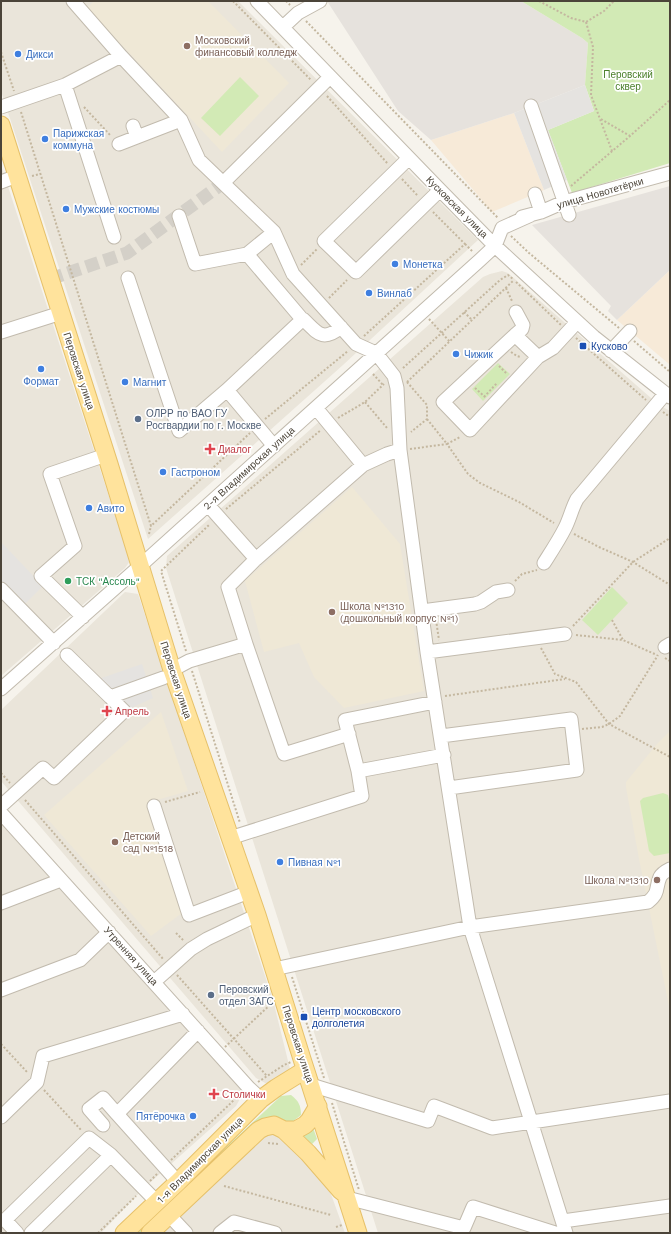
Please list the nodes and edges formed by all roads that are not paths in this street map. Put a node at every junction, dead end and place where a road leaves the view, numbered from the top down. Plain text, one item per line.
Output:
1 (73, 1) edge
2 (257, 1) edge
3 (320, 1) edge
4 (294, 6) edge
5 (283, 28) junction
6 (121, 56) junction
7 (330, 76) junction
8 (65, 85) junction
9 (530, 106) dead end
10 (1, 107) edge
11 (181, 120) junction
12 (1, 125) edge
13 (119, 144) road end
14 (409, 158) junction
15 (670, 173) edge
16 (23, 177) junction
17 (1, 182) edge
18 (224, 183) junction
19 (440, 190) junction
20 (535, 194) dead end
21 (562, 198) junction
22 (536, 213) junction
23 (569, 214) dead end
24 (179, 216) dead end
25 (274, 232) junction
26 (114, 237) dead end
27 (495, 246) junction
28 (247, 254) junction
29 (128, 278) dead end
30 (516, 312) road end
31 (61, 313) junction
32 (302, 319) junction
33 (577, 322) junction
34 (341, 327) junction
35 (1, 332) edge
36 (628, 332) road end
37 (515, 335) junction
38 (611, 351) junction
39 (376, 353) junction
40 (538, 357) junction
41 (227, 390) junction
42 (667, 396) edge
43 (316, 408) junction
44 (274, 446) junction
45 (408, 452) junction
46 (106, 455) junction
47 (363, 465) junction
48 (208, 505) junction
49 (256, 559) junction
50 (544, 564) road end
51 (140, 566) junction
52 (1, 590) edge
53 (508, 590) road end
54 (428, 611) junction
55 (83, 617) junction
56 (565, 634) road end
57 (54, 643) junction
58 (246, 644) junction
59 (434, 652) junction
60 (67, 655) dead end
61 (168, 674) junction
62 (1, 689) edge
63 (110, 697) junction
64 (438, 699) junction
65 (349, 734) junction
66 (441, 736) junction
67 (444, 755) junction
68 (358, 770) junction
69 (449, 788) junction
70 (1, 806) edge
71 (154, 806) road end
72 (1, 813) edge
73 (237, 836) junction
74 (670, 869) edge
75 (61, 880) junction
76 (249, 892) junction
77 (1, 903) edge
78 (257, 915) junction
79 (470, 927) junction
80 (109, 932) junction
81 (274, 969) junction
82 (154, 982) junction
83 (1, 990) edge
84 (183, 1014) junction
85 (198, 1031) junction
86 (271, 1082) junction
87 (312, 1089) junction
88 (261, 1099) junction
89 (670, 1101) edge
90 (117, 1114) junction
91 (1, 1118) edge
92 (532, 1122) junction
93 (103, 1125) dead end
94 (284, 1130) junction
95 (111, 1155) junction
96 (178, 1182) junction
97 (347, 1198) junction
98 (156, 1202) junction
99 (670, 1206) edge
100 (169, 1215) junction
101 (564, 1227) edge
102 (17, 1233) edge
103 (31, 1233) edge
104 (124, 1233) edge
105 (150, 1233) edge
106 (186, 1233) edge
107 (220, 1233) edge
108 (276, 1233) edge
109 (358, 1233) edge
110 (555, 1233) edge

1 - 6 street
2 - 5 street, Кусковская улица
3 - 4 street
4 - 5 street
5 - 7 street, Кусковская улица
6 - 8 street
6 - 11 street
7 - 14 street, Кусковская улица
7 - 18 street
8 - 10 street
8 - 26 street
9 - 21 street
11 - 13 street
11 - 18 street
12 - 16 main road, Перовская улица
14 - 19 street, Кусковская улица
14 - 19 street
15 - 21 street, улица Новотетёрки
16 - 17 street
16 - 31 main road, Перовская улица
18 - 25 street
19 - 27 street, Кусковская улица
20 - 22 street
21 - 22 street, улица Новотетёрки
21 - 23 street
22 - 27 street, улица Новотетёрки
24 - 28 street
25 - 28 street
25 - 34 street
27 - 33 street, Кусковская улица
27 - 39 street, 2-я Владимирская улица
28 - 32 street
29 - 41 street
30 - 37 street
31 - 35 street
31 - 46 main road, Перовская улица
32 - 34 street
32 - 41 street
33 - 38 street, Кусковская улица
33 - 40 street
34 - 39 street
36 - 38 street
37 - 40 street
37 - 40 street
38 - 42 street, Кусковская улица
39 - 43 street, 2-я Владимирская улица
39 - 45 street
41 - 44 street
42 - 50 street
43 - 44 street, 2-я Владимирская улица
43 - 47 street
44 - 48 street, 2-я Владимирская улица
45 - 47 street
45 - 54 street
46 - 51 main road, Перовская улица
46 - 55 street
47 - 49 street
48 - 49 street
48 - 51 street, 2-я Владимирская улица
49 - 58 street
51 - 55 street, 2-я Владимирская улица
51 - 61 main road, Перовская улица
52 - 57 street
53 - 54 street
54 - 59 street
55 - 57 street, 2-я Владимирская улица
56 - 59 street
57 - 62 street, 2-я Владимирская улица
58 - 61 street
58 - 65 street
59 - 64 street
60 - 63 street
61 - 63 street
61 - 73 main road, Перовская улица
63 - 70 street
64 - 65 street
64 - 66 street
65 - 68 street
66 - 67 street
66 - 69 street
67 - 68 street
67 - 69 street
68 - 73 street
69 - 79 street
71 - 76 street
72 - 75 street, Утренняя улица
73 - 76 main road, Перовская улица
74 - 79 street
75 - 77 street
75 - 80 street, Утренняя улица
76 - 78 main road, Перовская улица
78 - 81 main road, Перовская улица
78 - 82 street
79 - 81 street
79 - 92 street
80 - 82 street, Утренняя улица
80 - 83 street
81 - 87 main road, Перовская улица
82 - 84 street, Утренняя улица
84 - 85 street, Утренняя улица
84 - 91 street
85 - 88 street, Утренняя улица
85 - 90 street
86 - 87 main road, 1-я Владимирская улица
86 - 87 main road
86 - 88 main road, 1-я Владимирская улица
87 - 92 street
87 - 94 main road, 1-я Владимирская улица
87 - 97 main road, Перовская улица
88 - 96 main road, 1-я Владимирская улица
89 - 92 street
90 - 93 street
90 - 96 street
92 - 101 street
94 - 97 main road
94 - 100 main road, 1-я Владимирская улица
95 - 98 street
95 - 102 street
95 - 103 street
96 - 98 main road, 1-я Владимирская улица
97 - 109 main road, Перовская улица
97 - 110 street
98 - 104 main road, 1-я Владимирская улица
99 - 101 street
100 - 105 main road, 1-я Владимирская улица
100 - 106 street
107 - 108 street

